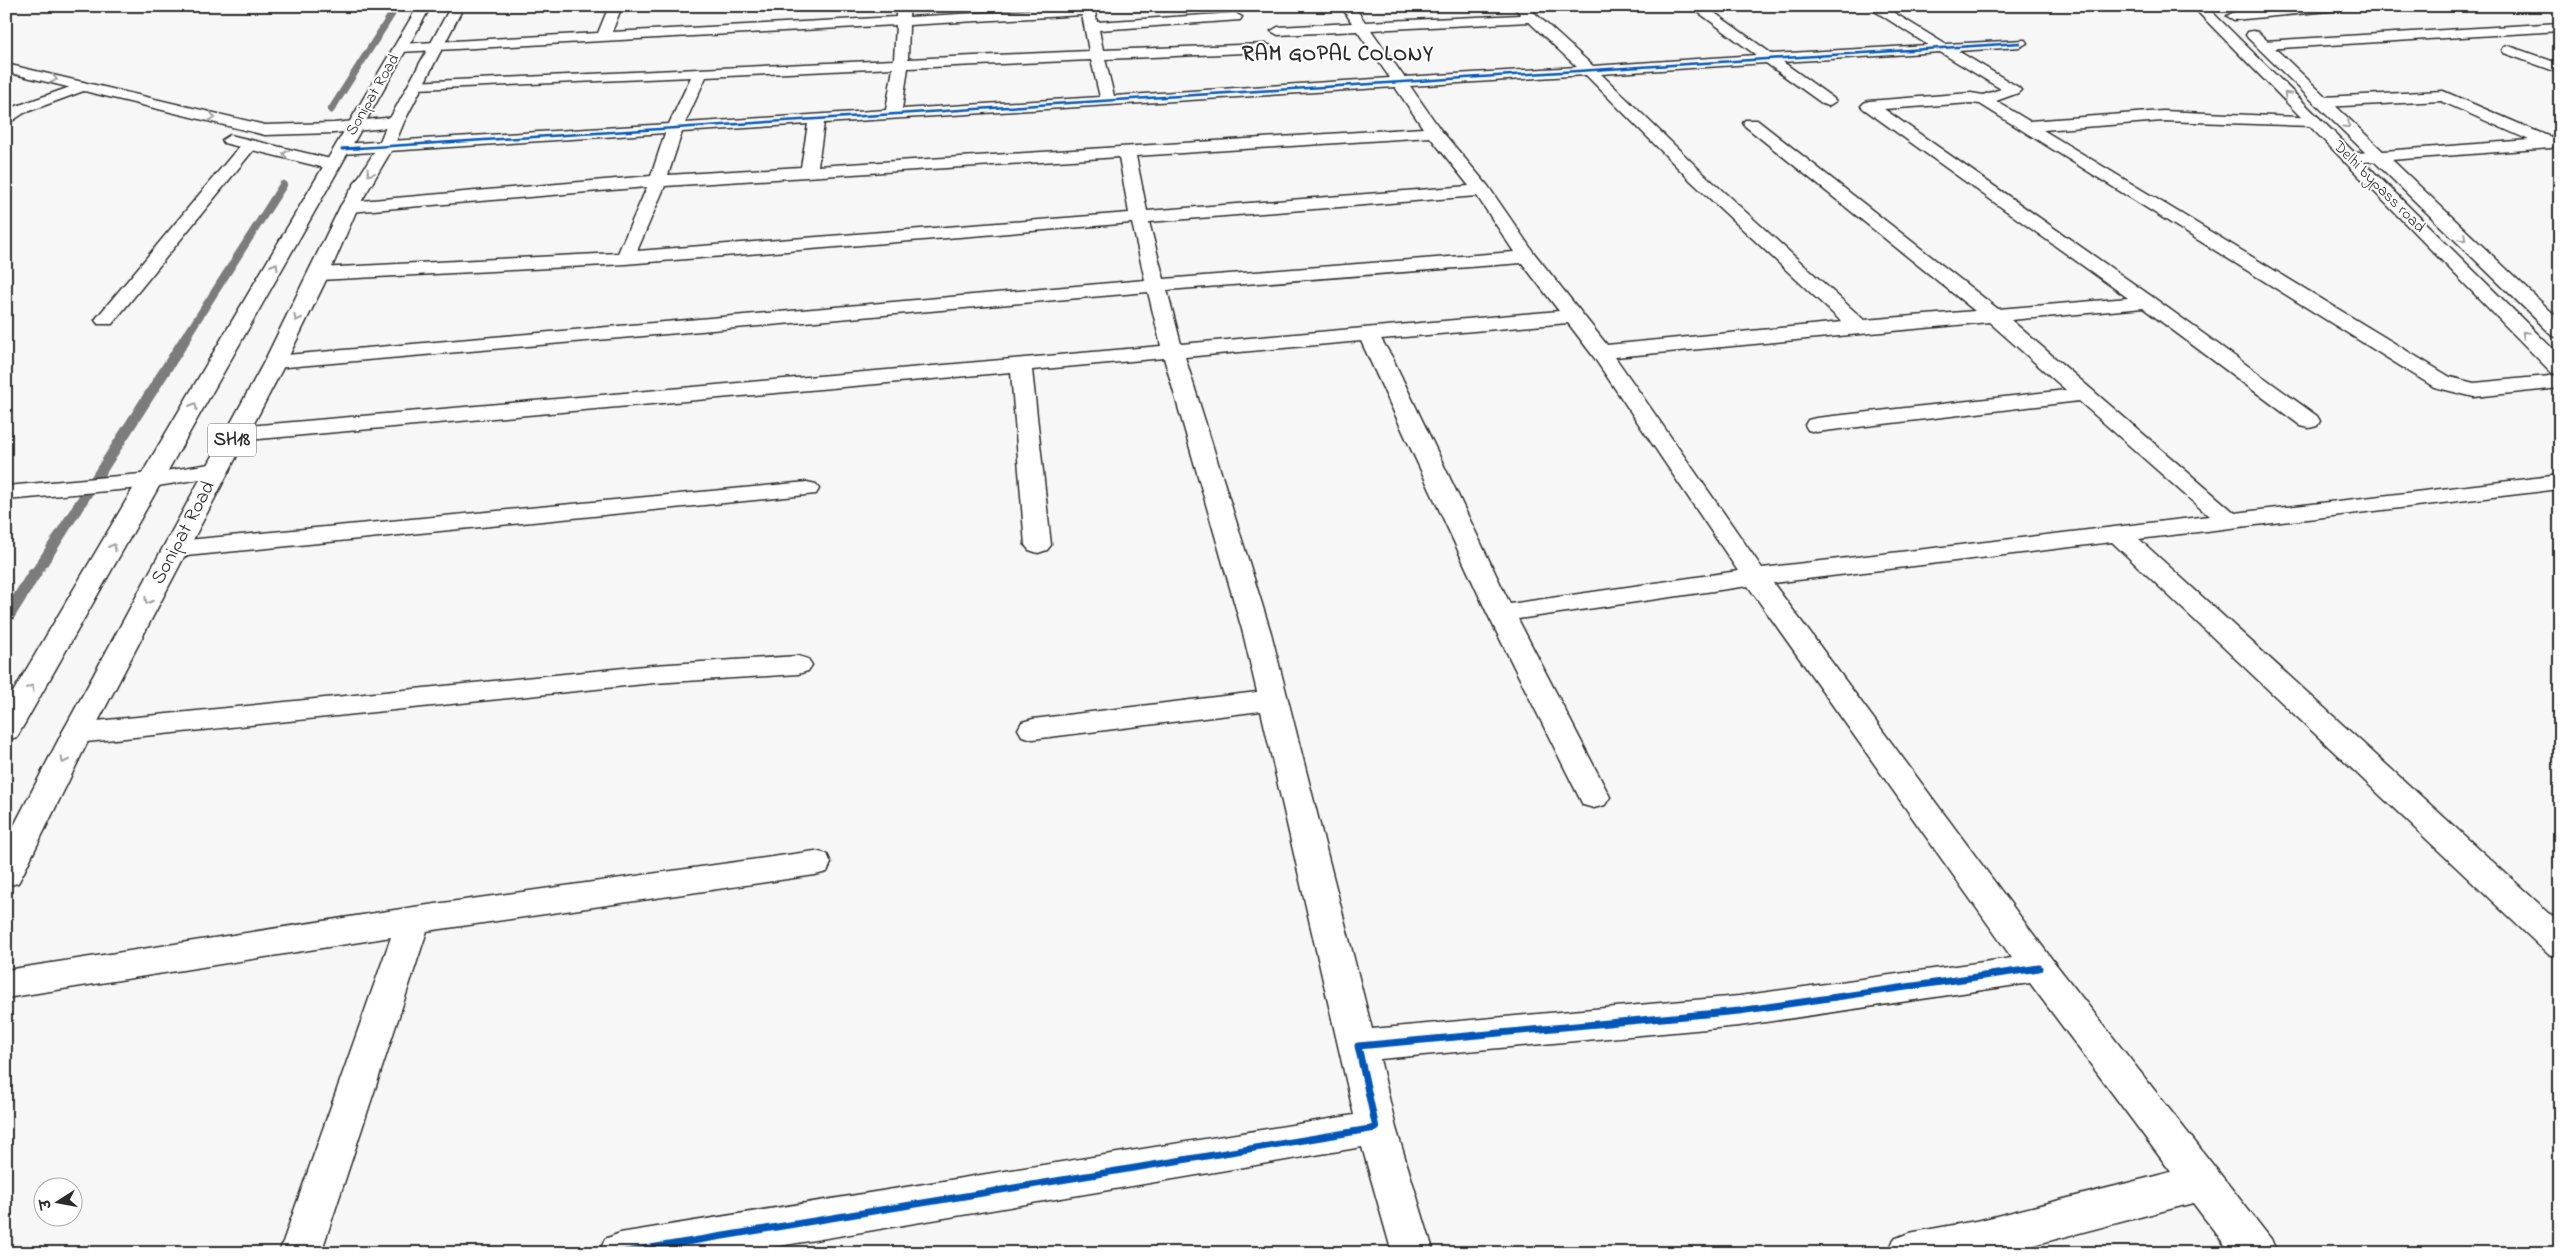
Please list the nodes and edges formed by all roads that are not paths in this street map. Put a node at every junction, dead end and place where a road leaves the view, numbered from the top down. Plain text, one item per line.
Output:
1 (424, 6) edge
2 (458, 6) edge
3 (616, 6) edge
4 (903, 6) edge
5 (1347, 6) edge
6 (1696, 6) edge
7 (1873, 6) edge
8 (2198, 6) edge
9 (2339, 6) edge
10 (2229, 11) edge
11 (1526, 12) edge
12 (782, 13) dead end
13 (1089, 14) edge
14 (1235, 17) dead end
15 (902, 21) junction
16 (1362, 26) junction
17 (777, 27) junction
18 (2560, 27) edge
19 (1278, 31) dead end
20 (604, 36) junction
21 (2020, 44) dead end
22 (2264, 45) junction
23 (438, 46) junction
24 (400, 48) junction
25 (1268, 48) dead end
26 (1943, 48) junction
27 (2510, 50) dead end
28 (1096, 56) junction
29 (1768, 59) junction
30 (901, 64) junction
31 (6, 68) edge
32 (1588, 69) junction
33 (2560, 69) edge
34 (701, 72) junction
35 (1400, 82) junction
36 (417, 85) junction
37 (84, 86) junction
38 (25, 90) dead end
39 (54, 97) junction
40 (1108, 100) junction
41 (1984, 100) junction
42 (1828, 101) dead end
43 (2323, 102) junction
44 (83, 104) dead end
45 (13, 109) edge
46 (893, 114) junction
47 (818, 119) junction
48 (6, 120) edge
49 (2313, 121) junction
50 (396, 122) junction
51 (1751, 123) dead end
52 (355, 126) junction
53 (2027, 126) junction
54 (675, 128) junction
55 (1434, 132) junction
56 (215, 137) dead end
57 (2555, 142) edge
58 (249, 145) junction
59 (386, 146) junction
60 (1127, 153) junction
61 (2378, 155) junction
62 (338, 157) junction
63 (2350, 158) junction
64 (809, 172) junction
65 (658, 181) junction
66 (1482, 190) junction
67 (349, 207) junction
68 (1139, 216) junction
69 (1526, 257) junction
70 (625, 258) junction
71 (319, 274) junction
72 (1157, 285) junction
73 (2147, 302) junction
74 (1993, 315) junction
75 (1574, 316) junction
76 (105, 320) dead end
77 (1859, 327) junction
78 (2560, 332) edge
79 (1368, 335) junction
80 (1172, 350) junction
81 (1601, 352) junction
82 (275, 362) junction
83 (1021, 365) junction
84 (2560, 368) edge
85 (2560, 381) edge
86 (2086, 394) junction
87 (2309, 421) dead end
88 (1816, 425) dead end
89 (236, 434) junction
90 (216, 470) junction
91 (152, 480) junction
92 (2560, 482) edge
93 (807, 489) dead end
94 (6, 493) edge
95 (2230, 520) junction
96 (2118, 534) junction
97 (1038, 545) dead end
98 (176, 549) junction
99 (1755, 577) junction
100 (1501, 613) junction
101 (798, 665) dead end
102 (1273, 700) junction
103 (1033, 729) dead end
104 (6, 730) edge
105 (77, 733) junction
106 (1594, 797) dead end
107 (815, 863) dead end
108 (6, 874) edge
109 (414, 920) junction
110 (2560, 944) edge
111 (2039, 968) junction
112 (6, 984) edge
113 (1358, 1046) junction
114 (1376, 1128) junction
115 (2203, 1182) junction
116 (1985, 1246) edge
117 (300, 1253) edge
118 (620, 1253) edge
119 (1413, 1253) edge
120 (1910, 1253) edge
121 (2256, 1253) edge

1 - 24 street, Sonipat Road / SH18
2 - 23 street, Sonipat Road / SH18
3 - 20 street
4 - 15 street
5 - 16 street
6 - 29 street
7 - 26 street
49 -> 8 street, Delhi bypass road
9 - 10 street
10 - 22 street, Delhi bypass road
11 - 16 street
11 - 32 street
12 - 17 street
13 - 14 street
13 - 15 street
13 - 28 street
15 - 17 street
15 - 30 street
16 - 19 street
16 - 35 street
17 - 20 street
18 - 22 street
20 - 23 street
21 - 26 street
22 - 43 street, Delhi bypass road
23 - 24 street
23 - 36 street, Sonipat Road / SH18
24 - 52 street, Sonipat Road / SH18
25 - 28 street
26 - 29 street
26 - 41 street
27 - 33 street
28 - 30 street
28 - 40 street
29 - 32 street
29 - 42 street
30 - 34 street
30 - 46 street
31 -> 37 street
32 - 35 street
32 - 77 street
34 - 36 street
34 - 54 street
35 - 40 street
35 - 55 street
36 - 50 street, Sonipat Road / SH18
37 - 39 street
37 -> 52 street
38 - 39 street
39 - 44 street
39 - 45 street
40 - 46 street
41 - 53 street
41 - 73 street
43 - 57 street
43 -> 61 street, Delhi bypass road
45 - 48 street
46 - 47 street
47 - 54 street
47 - 64 street
49 - 53 street
49 - 63 street, Delhi bypass road
50 - 52 street
50 - 59 street, Sonipat Road / SH18
51 - 74 street
52 - 62 street, Sonipat Road / SH18
53 - 85 street
54 - 59 street
54 - 65 street
55 - 60 street
55 - 66 street
56 - 58 street
57 - 61 street
62 -> 58 street
58 - 76 street
59 - 62 street
59 -> 67 street, Sonipat Road / SH18
60 - 64 street
60 - 68 street
61 - 63 street
61 -> 78 street, Delhi bypass road
91 -> 62 street, Sonipat Road / SH18
84 -> 63 street, Delhi bypass road
64 - 65 street
65 - 67 street
65 - 70 street
66 - 68 street
66 - 69 street
67 - 71 street, Sonipat Road / SH18
68 - 70 street
68 - 72 street
69 - 72 street
69 - 75 street
70 - 71 street
71 -> 82 street, Sonipat Road / SH18
72 - 80 street
72 - 82 street
73 - 74 street
73 - 87 street
74 - 77 street
74 - 86 street
75 - 79 street
75 - 81 street
77 - 81 street
79 - 80 street
79 - 100 street
80 - 83 street
80 - 102 street
81 - 99 street
82 - 89 street, Sonipat Road / SH18
83 - 89 street
83 - 97 street
86 - 88 street
86 - 95 street
89 - 90 street, Sonipat Road / SH18
90 - 91 street
90 - 98 street, Sonipat Road / SH18
91 - 94 street
104 -> 91 street, Sonipat Road / SH18
92 - 95 street
93 - 98 street
95 - 96 street
96 - 99 street
96 - 110 street
98 -> 105 street, Sonipat Road / SH18
99 - 100 street
99 - 111 street
100 - 106 street
101 - 105 street
102 - 103 street
102 - 113 street
105 -> 108 street, Sonipat Road / SH18
107 - 109 street
109 - 112 street
109 - 117 street
111 - 113 street
111 - 115 street
113 - 114 street
114 - 118 street
114 - 119 street
115 - 116 street
115 - 121 street
116 - 120 street

